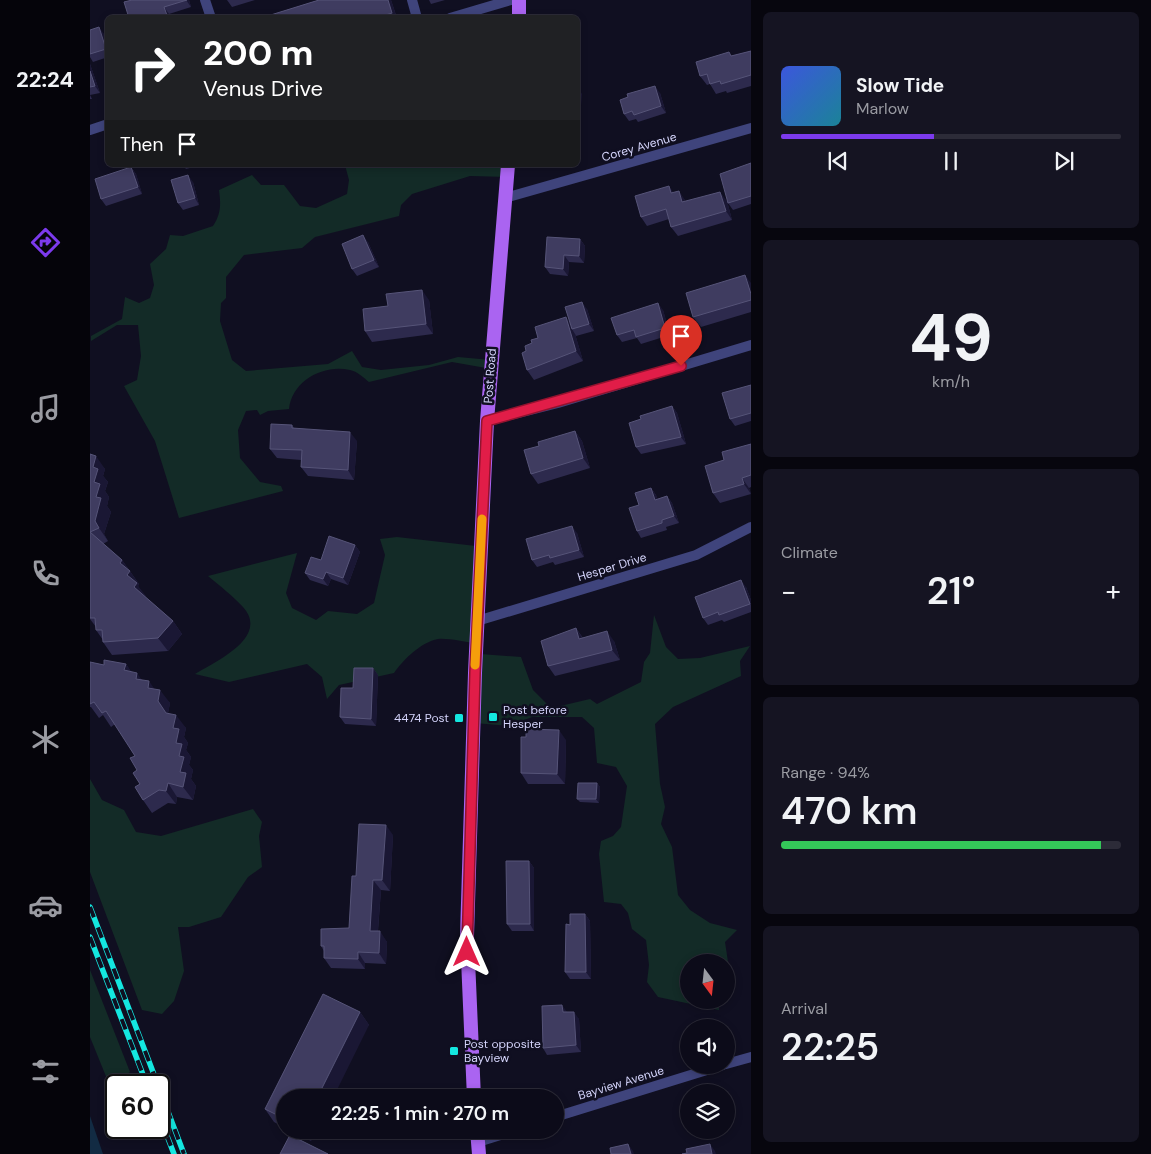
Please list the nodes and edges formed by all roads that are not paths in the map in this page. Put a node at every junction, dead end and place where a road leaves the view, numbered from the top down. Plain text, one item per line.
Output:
1 (205, 0) edge
2 (412, 0) edge
3 (511, 0) edge
4 (519, 0) edge
5 (210, 15) edge
6 (416, 15) edge
7 (460, 15) edge
8 (519, 15) edge
9 (105, 125) edge
10 (751, 128) edge
11 (90, 130) edge
12 (508, 167) edge
13 (505, 198) junction
14 (751, 345) edge
15 (487, 421) junction
16 (751, 527) edge
17 (477, 621) junction
18 (751, 1056) edge
19 (735, 1061) edge
20 (693, 1074) edge
21 (474, 1089) edge
22 (564, 1114) edge

1 - 5 street
2 - 6 street
3 - 7 street
4 - 8 main road
9 - 11 street
10 - 13 street, Corey Avenue
12 - 13 main road, Post Road
13 - 15 main road, Post Road
14 - 15 street
15 - 17 main road, Post Road
16 - 17 street, Hesper Drive
17 - 21 main road, Post Road
18 - 19 street, Bayview Avenue
20 - 22 street, Bayview Avenue

